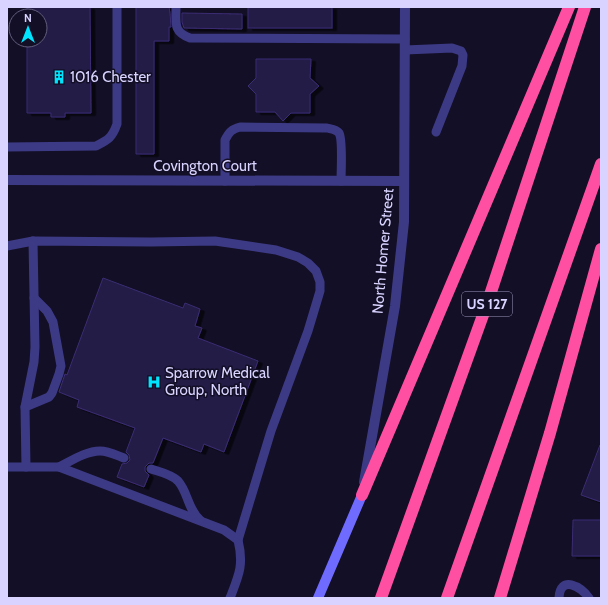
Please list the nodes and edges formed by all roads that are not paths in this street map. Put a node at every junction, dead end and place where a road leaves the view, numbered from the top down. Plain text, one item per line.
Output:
1 (117, 7) edge
2 (176, 7) edge
3 (405, 7) edge
4 (569, 7) edge
5 (584, 7) edge
6 (405, 44) junction
7 (436, 132) dead end
8 (7, 147) edge
9 (601, 164) edge
10 (7, 180) edge
11 (225, 180) junction
12 (341, 181) junction
13 (404, 181) junction
14 (33, 242) junction
15 (7, 246) edge
16 (601, 249) edge
17 (34, 298) junction
18 (25, 407) junction
19 (124, 458) dead end
20 (7, 467) edge
21 (26, 467) junction
22 (58, 467) junction
23 (151, 469) dead end
24 (362, 496) junction
25 (203, 522) junction
26 (238, 540) junction
27 (230, 598) edge
28 (318, 598) edge
29 (381, 598) edge
30 (447, 598) edge
31 (500, 598) edge
32 (559, 598) edge
33 (589, 598) edge

1 - 8 lane
2 - 6 lane
3 - 6 street, North Homer Street
4 - 24 highway
5 - 29 highway, US 127
6 - 7 lane
6 - 13 street, North Homer Street
9 - 30 highway
10 - 11 street, Covington Court
11 - 12 street, Covington Court
11 - 12 lane
12 - 13 street, Covington Court
13 - 24 street, North Homer Street
14 - 15 lane
14 - 17 lane
14 - 26 lane
16 - 31 highway
17 - 18 lane
17 - 18 lane
18 - 21 lane
19 - 22 lane
20 - 21 lane
21 - 22 lane
22 - 25 lane
23 - 25 lane
24 - 28 street
25 - 26 lane
26 - 27 lane
32 - 33 lane

